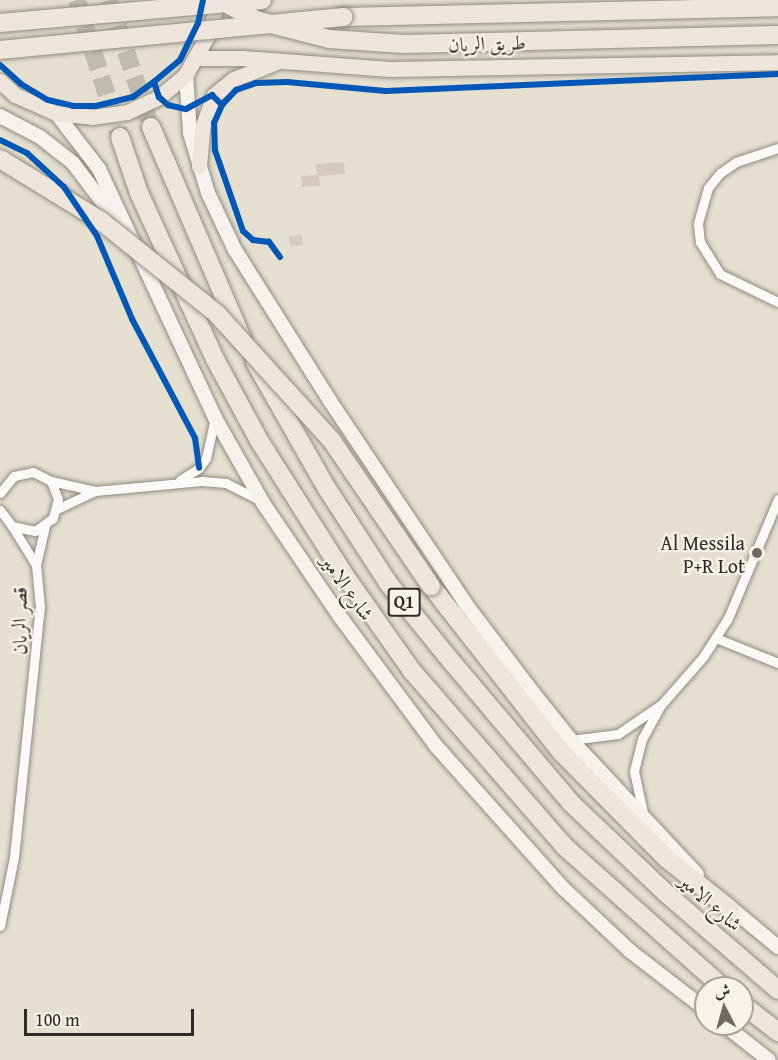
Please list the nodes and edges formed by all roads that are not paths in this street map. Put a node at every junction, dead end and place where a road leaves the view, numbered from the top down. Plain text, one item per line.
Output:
1 (218, 0) edge
2 (262, 0) edge
3 (778, 7) edge
4 (0, 23) edge
5 (778, 35) edge
6 (0, 50) edge
7 (197, 58) junction
8 (288, 60) junction
9 (778, 62) edge
10 (186, 74) junction
11 (0, 81) edge
12 (56, 113) junction
13 (0, 116) edge
14 (151, 127) tunnel mouth
15 (120, 137) tunnel mouth
16 (778, 148) edge
17 (0, 159) edge
18 (199, 166) junction
19 (148, 275) junction
20 (778, 302) edge
21 (215, 418) junction
22 (51, 481) junction
23 (178, 481) junction
24 (0, 491) edge
25 (94, 491) junction
26 (778, 499) edge
27 (263, 502) junction
28 (57, 509) junction
29 (0, 510) edge
30 (6, 523) edge
31 (45, 526) junction
32 (36, 565) junction
33 (716, 638) junction
34 (778, 663) edge
35 (661, 705) junction
36 (571, 740) junction
37 (645, 819) junction
38 (730, 909) junction
39 (0, 926) edge
40 (778, 947) edge
41 (710, 976) edge
42 (778, 990) edge
43 (694, 1001) edge
44 (754, 1013) edge
45 (778, 1032) edge
46 (739, 1036) edge
47 (770, 1060) edge

1 - 5 highway, bridge
1 - 7 main road
2 - 4 highway, bridge
3 - 6 highway, طريق الريان, bridge
7 - 8 main road, طريق الريان
7 - 10 main road
8 - 9 main road, طريق الريان
8 - 18 main road
10 - 12 main road
10 - 18 main road, شارع الامير
11 - 12 main road
12 - 19 main road, شارع الامير
13 - 19 main road
14 - 42 highway, شارع الامير / Q1
15 - 41 highway, شارع الامير / Q1
16 - 20 street
17 - 38 highway, bridge
18 - 36 main road, شارع الامير
19 - 21 main road, شارع الامير
21 - 23 street
21 - 27 main road, شارع الامير
22 - 24 street
22 - 25 street
22 - 28 street
23 - 25 street
23 - 27 street
25 - 28 street
26 - 33 street
27 - 43 main road, شارع الامير
28 - 31 street
29 - 30 street, قصر الريان
30 - 31 street
30 - 32 street, قصر الريان
31 - 32 street, قصر الريان
32 - 39 street, قصر الريان
33 - 34 street
33 - 35 street
35 - 36 street
35 - 37 street
36 - 37 main road, شارع الامير
37 - 38 main road, شارع الامير
38 - 40 main road, شارع الامير
44 - 45 highway
46 - 47 main road

